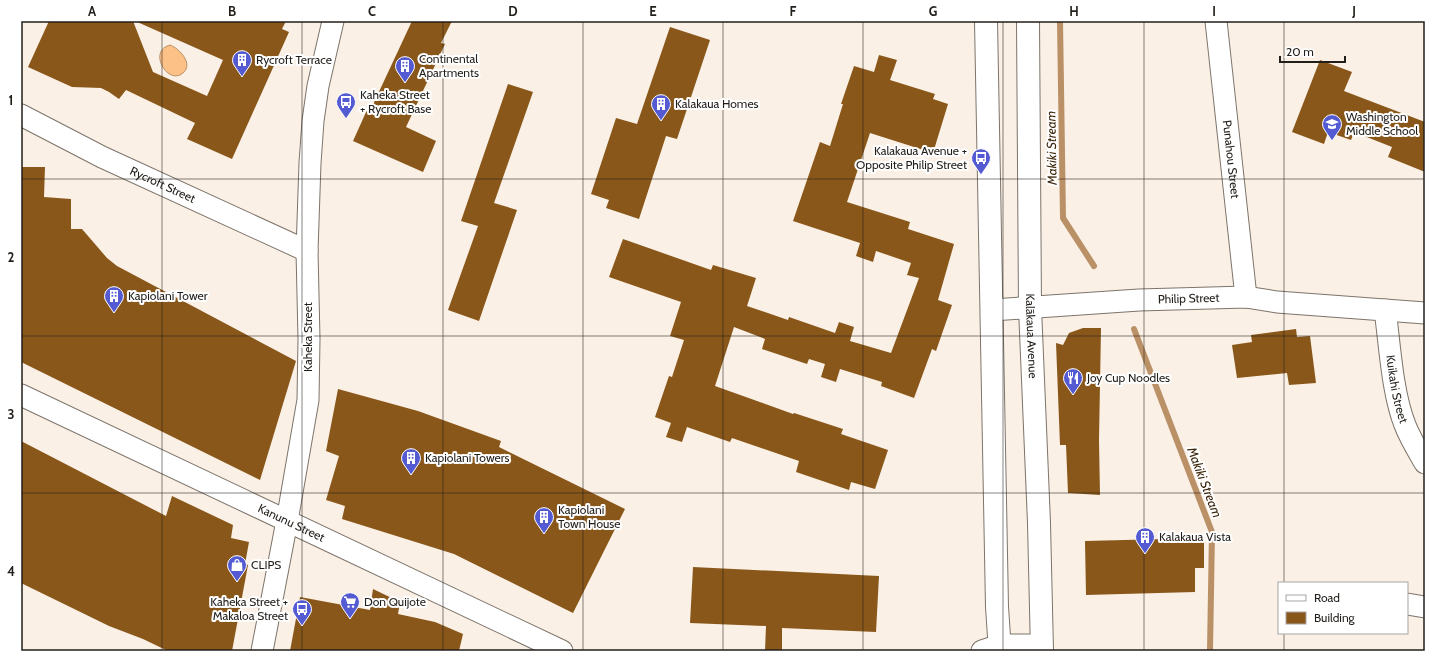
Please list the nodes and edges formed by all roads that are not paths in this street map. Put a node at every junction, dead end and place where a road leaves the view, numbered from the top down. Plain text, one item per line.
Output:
1 (333, 21) edge
2 (986, 21) edge
3 (1028, 21) edge
4 (1216, 21) edge
5 (21, 115) edge
6 (307, 251) junction
7 (1246, 297) junction
8 (1030, 308) junction
9 (992, 310) junction
10 (1384, 310) junction
11 (1425, 314) edge
12 (21, 395) edge
13 (1425, 463) edge
14 (287, 521) junction
15 (1408, 604) edge
16 (1425, 606) edge
17 (1042, 648) edge
18 (994, 649) edge
19 (262, 651) edge
20 (562, 651) edge

1 - 6 street, Kaheka Street
2 - 9 main road
3 - 8 main road, Kalākaua Avenue
4 - 7 street, Punahou Street
5 - 6 street, Rycroft Street
6 - 14 street, Kaheka Street
7 - 8 street, Philip Street
7 - 10 street, Philip Street
8 - 9 street, Philip Street
8 - 17 main road, Kalākaua Avenue
9 - 18 main road
10 - 11 street, Philip Street
10 - 13 street, Kuikahi Street
12 - 14 street, Kanunu Street
14 - 19 street, Kaheka Street
14 - 20 street, Kanunu Street
15 - 16 street
17 - 18 street

